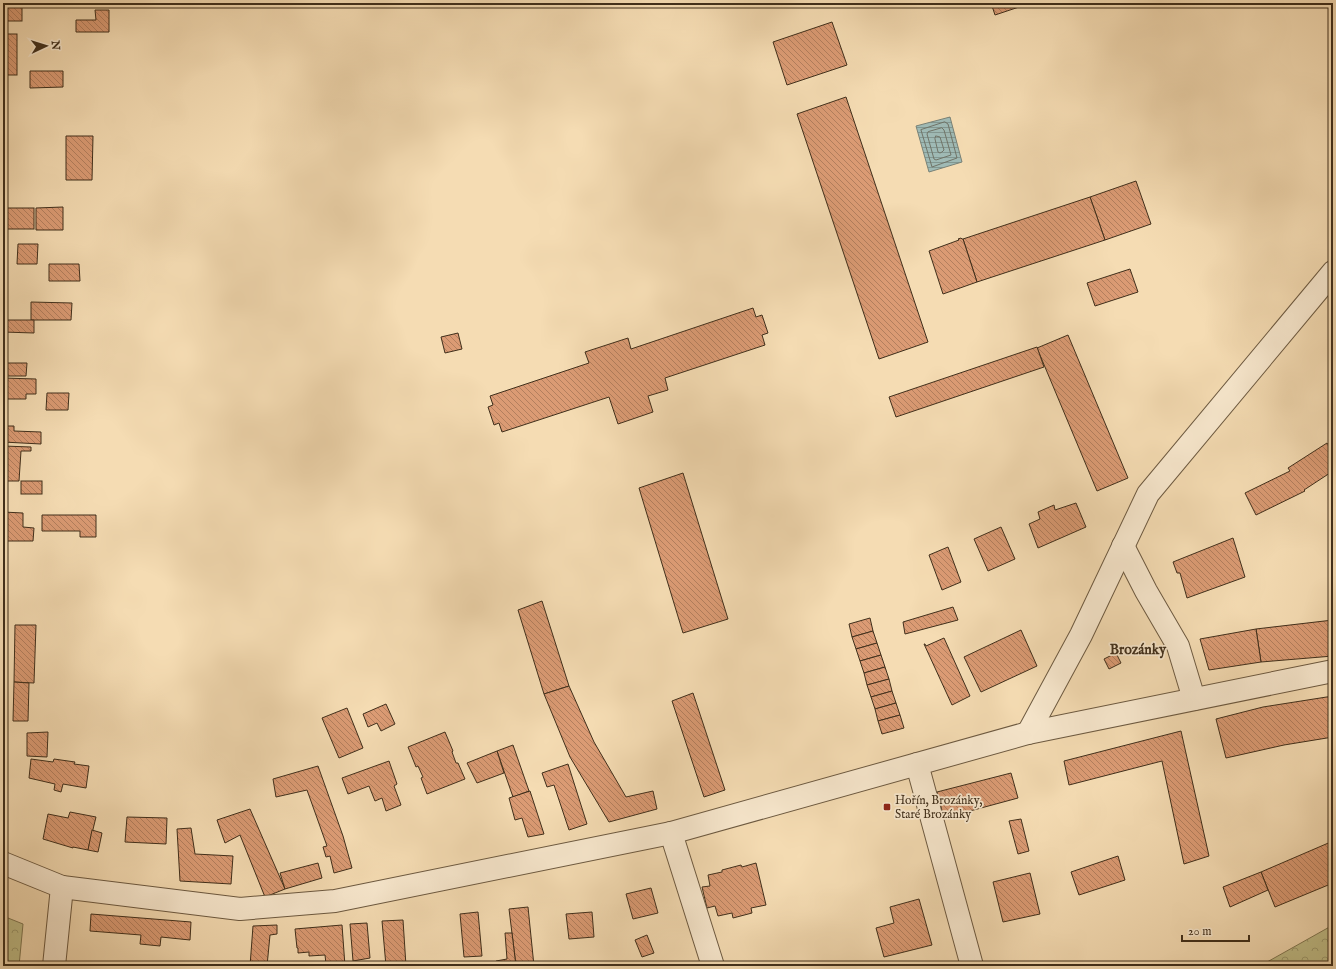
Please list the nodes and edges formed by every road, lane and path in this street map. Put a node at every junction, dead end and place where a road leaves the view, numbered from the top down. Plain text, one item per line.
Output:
1 (1333, 272) edge
2 (1123, 546) junction
3 (1333, 671) edge
4 (1194, 699) junction
5 (1028, 733) junction
6 (917, 764) junction
7 (671, 834) junction
8 (3, 863) edge
9 (62, 887) junction
10 (54, 966) edge
11 (714, 966) edge
12 (972, 966) edge

1 - 2 street
2 - 4 street
2 - 5 street
3 - 4 street
4 - 5 street
5 - 6 street
6 - 7 street
6 - 12 street
7 - 9 street
7 - 11 street
8 - 9 street
9 - 10 street

